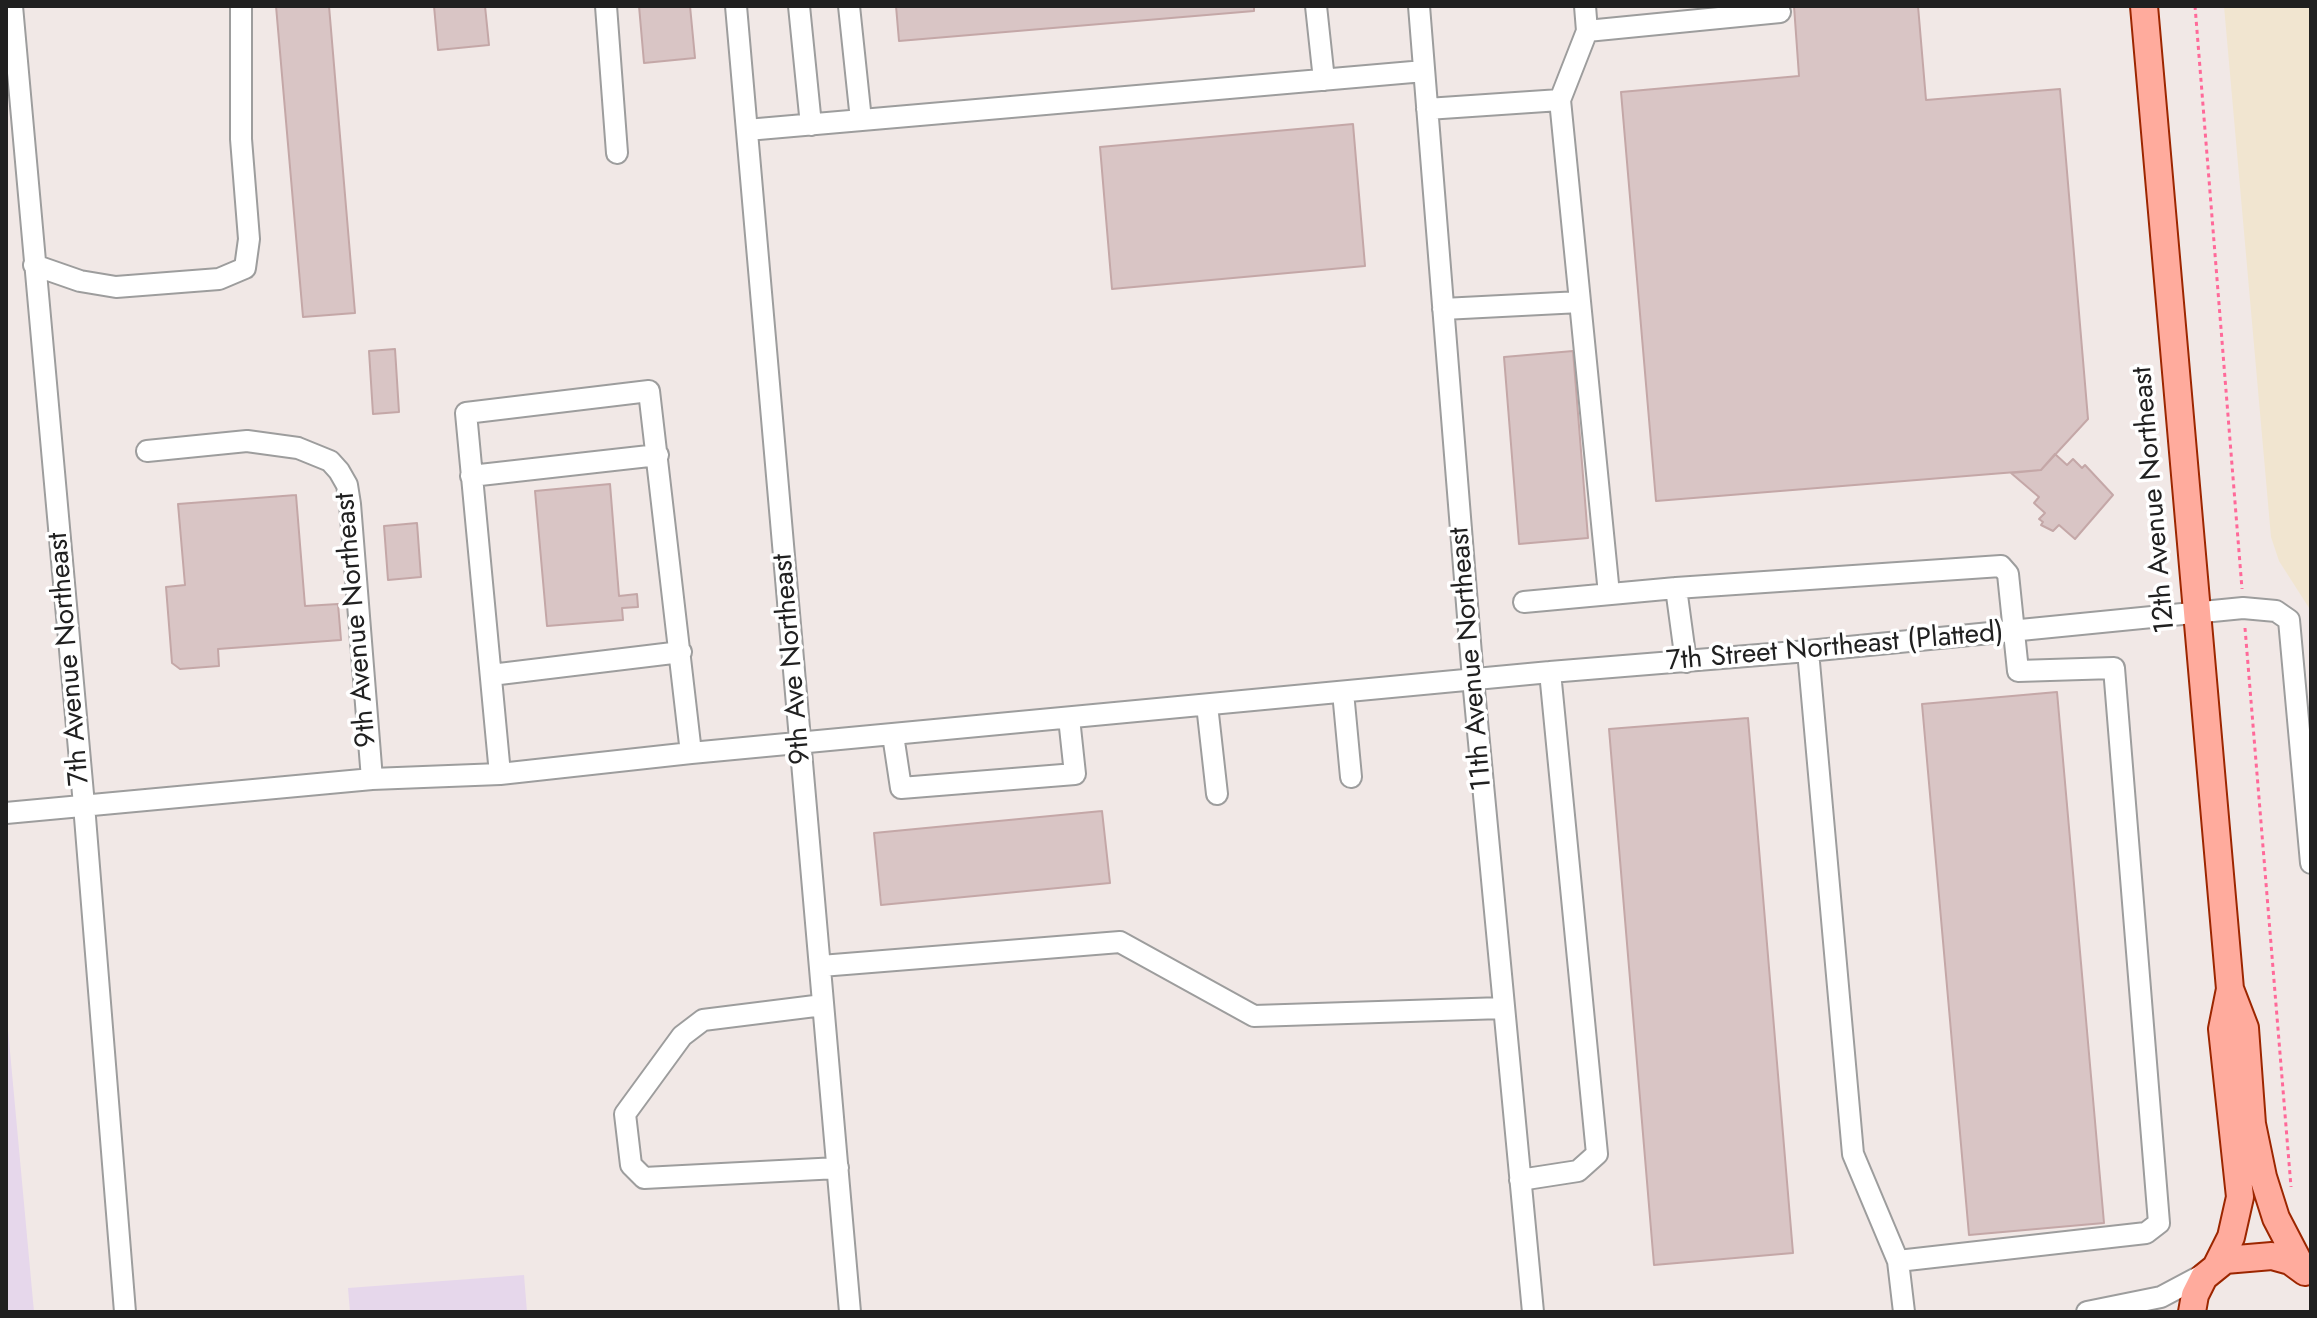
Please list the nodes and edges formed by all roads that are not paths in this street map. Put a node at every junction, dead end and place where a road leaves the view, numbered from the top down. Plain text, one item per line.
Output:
1 (12, 6) edge
2 (241, 6) edge
3 (606, 6) edge
4 (736, 6) edge
5 (799, 6) edge
6 (849, 6) edge
7 (1316, 6) edge
8 (1419, 6) edge
9 (1585, 6) edge
10 (2144, 6) edge
11 (1780, 12) dead end
12 (1587, 31) junction
13 (1424, 71) junction
14 (1324, 80) junction
15 (1560, 100) junction
16 (1427, 109) junction
17 (861, 120) junction
18 (811, 125) junction
19 (747, 130) junction
20 (617, 153) dead end
21 (34, 265) junction
22 (1580, 302) junction
23 (1443, 309) junction
24 (147, 451) dead end
25 (658, 455) junction
26 (471, 476) junction
27 (1676, 588) junction
28 (1609, 594) junction
29 (1524, 602) dead end
30 (2198, 615) junction
31 (2011, 631) junction
32 (1808, 651) junction
33 (681, 652) junction
34 (1686, 662) junction
35 (1550, 672) junction
36 (491, 675) junction
37 (1473, 679) junction
38 (1343, 692) junction
39 (1207, 705) junction
40 (1069, 718) junction
41 (893, 735) junction
42 (800, 744) junction
43 (691, 753) junction
44 (2306, 759) edge
45 (500, 774) junction
46 (1351, 777) dead end
47 (372, 779) junction
48 (1217, 794) dead end
49 (84, 805) junction
50 (6, 813) edge
51 (2311, 863) edge
52 (821, 966) junction
53 (2230, 989) junction
54 (823, 1005) junction
55 (1503, 1008) junction
56 (838, 1168) junction
57 (1520, 1180) junction
58 (1898, 1261) junction
59 (2212, 1268) junction
60 (2308, 1277) edge
61 (125, 1312) edge
62 (850, 1312) edge
63 (1533, 1312) edge
64 (1904, 1312) edge
65 (2087, 1312) edge
66 (2192, 1312) edge

1 - 21 street, 7th Avenue Northeast
2 - 21 street
3 - 20 street
4 - 19 street, 9th Ave Northeast
5 - 18 street
6 - 17 street
7 - 14 street
8 - 13 street, 11th Avenue Northeast
9 - 12 street
10 - 30 main road, 12th Avenue Northeast
11 - 12 street
12 - 15 street
13 - 14 street
13 - 16 street, 11th Avenue Northeast
14 - 17 street
15 - 16 street
15 - 22 street
16 - 23 street, 11th Avenue Northeast
17 - 18 street
18 - 19 street
19 - 42 street, 9th Ave Northeast
21 - 49 street, 7th Avenue Northeast
22 - 23 street
22 - 28 street
23 - 37 street, 11th Avenue Northeast
24 - 47 street, 9th Avenue Northeast
25 - 26 street
25 - 26 street
25 - 33 street
26 - 36 street
27 - 28 street
27 - 31 street
27 - 34 street
28 - 29 street
30 - 31 street, 7th Street Northeast (Platted)
30 - 44 street, 7th Street Northeast (Platted)
30 - 53 main road, 12th Avenue Northeast
31 - 32 street, 7th Street Northeast (Platted)
31 - 58 street
32 - 34 street, 7th Street Northeast (Platted)
32 - 58 street
33 - 36 street
33 - 43 street
34 - 35 street, 7th Street Northeast (Platted)
35 - 37 street, 7th Street Northeast (Platted)
35 - 57 street
36 - 45 street
37 - 38 street, 7th Street Northeast (Platted)
37 - 55 street, 11th Avenue Northeast
38 - 39 street, 7th Street Northeast (Platted)
38 - 46 street
39 - 40 street, 7th Street Northeast (Platted)
39 - 48 street
40 - 41 street, 7th Street Northeast (Platted)
40 - 41 street
41 - 42 street, 7th Street Northeast (Platted)
42 - 43 street, 7th Street Northeast (Platted)
42 - 52 street, 9th Ave Northeast
43 - 45 street, 7th Street Northeast (Platted)
44 - 51 street
45 - 47 street, 7th Street Northeast (Platted)
47 - 49 street, 7th Street Northeast (Platted)
49 - 50 street, 7th Street Northeast (Platted)
49 - 61 street, 7th Avenue Northeast
52 - 54 street, 9th Ave Northeast
52 - 55 street
53 - 59 main road, 12th Avenue Northeast
53 - 60 main road, 12th Avenue Northeast
54 - 56 street, 9th Ave Northeast
54 - 56 street
55 - 57 street, 11th Avenue Northeast
56 - 62 street, 9th Ave Northeast
57 - 63 street, 11th Avenue Northeast
58 - 64 street
59 - 60 main road
59 - 65 street
59 - 66 main road, 12th Avenue Northeast

